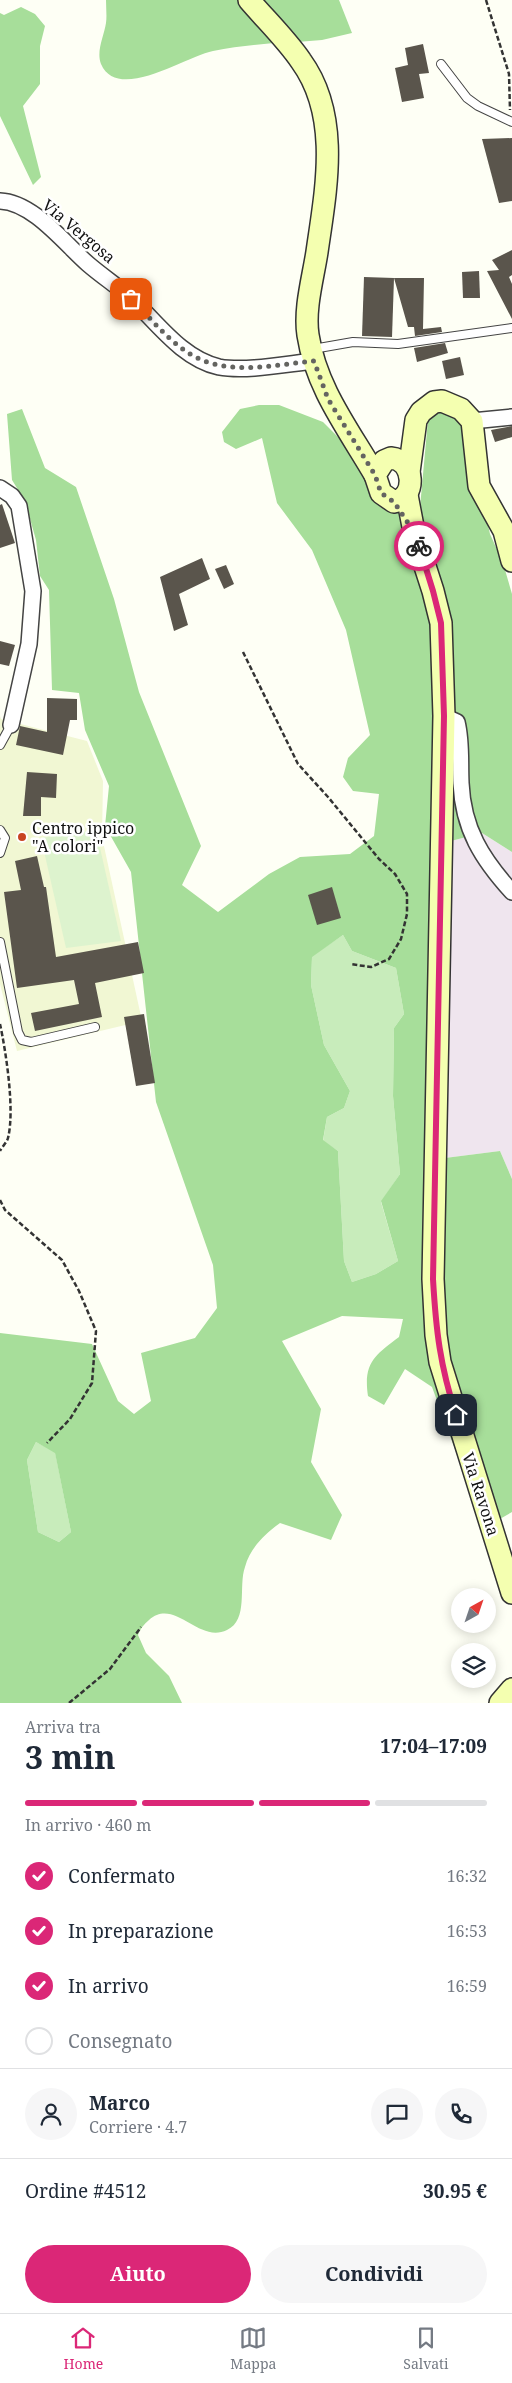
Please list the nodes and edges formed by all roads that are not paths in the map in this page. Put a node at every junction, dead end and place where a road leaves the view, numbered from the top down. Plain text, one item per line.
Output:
1 (249, 0) edge
2 (442, 64) dead end
3 (511, 121) edge
4 (0, 202) edge
5 (512, 328) edge
6 (312, 355) junction
7 (512, 417) edge
8 (472, 421) junction
9 (396, 462) junction
10 (0, 488) edge
11 (400, 499) junction
12 (512, 561) edge
13 (444, 716) junction
14 (6, 730) edge
15 (0, 745) edge
16 (0, 830) edge
17 (0, 853) edge
18 (512, 892) edge
19 (0, 942) edge
20 (95, 1027) dead end
21 (512, 1593) edge
22 (512, 1689) edge
23 (500, 1703) edge

1 - 6 street
2 - 3 lane
4 - 6 street, Via Vergosa
5 - 6 lane
6 - 9 street
7 - 8 street
8 - 9 street
8 - 12 street
9 - 11 street
9 - 11 street, Via Ravona
10 - 14 street
11 - 13 street, Via Ravona
13 - 18 street
13 - 21 street, Via Ravona
14 - 15 lane
16 - 17 lane
19 - 20 lane
22 - 23 street

